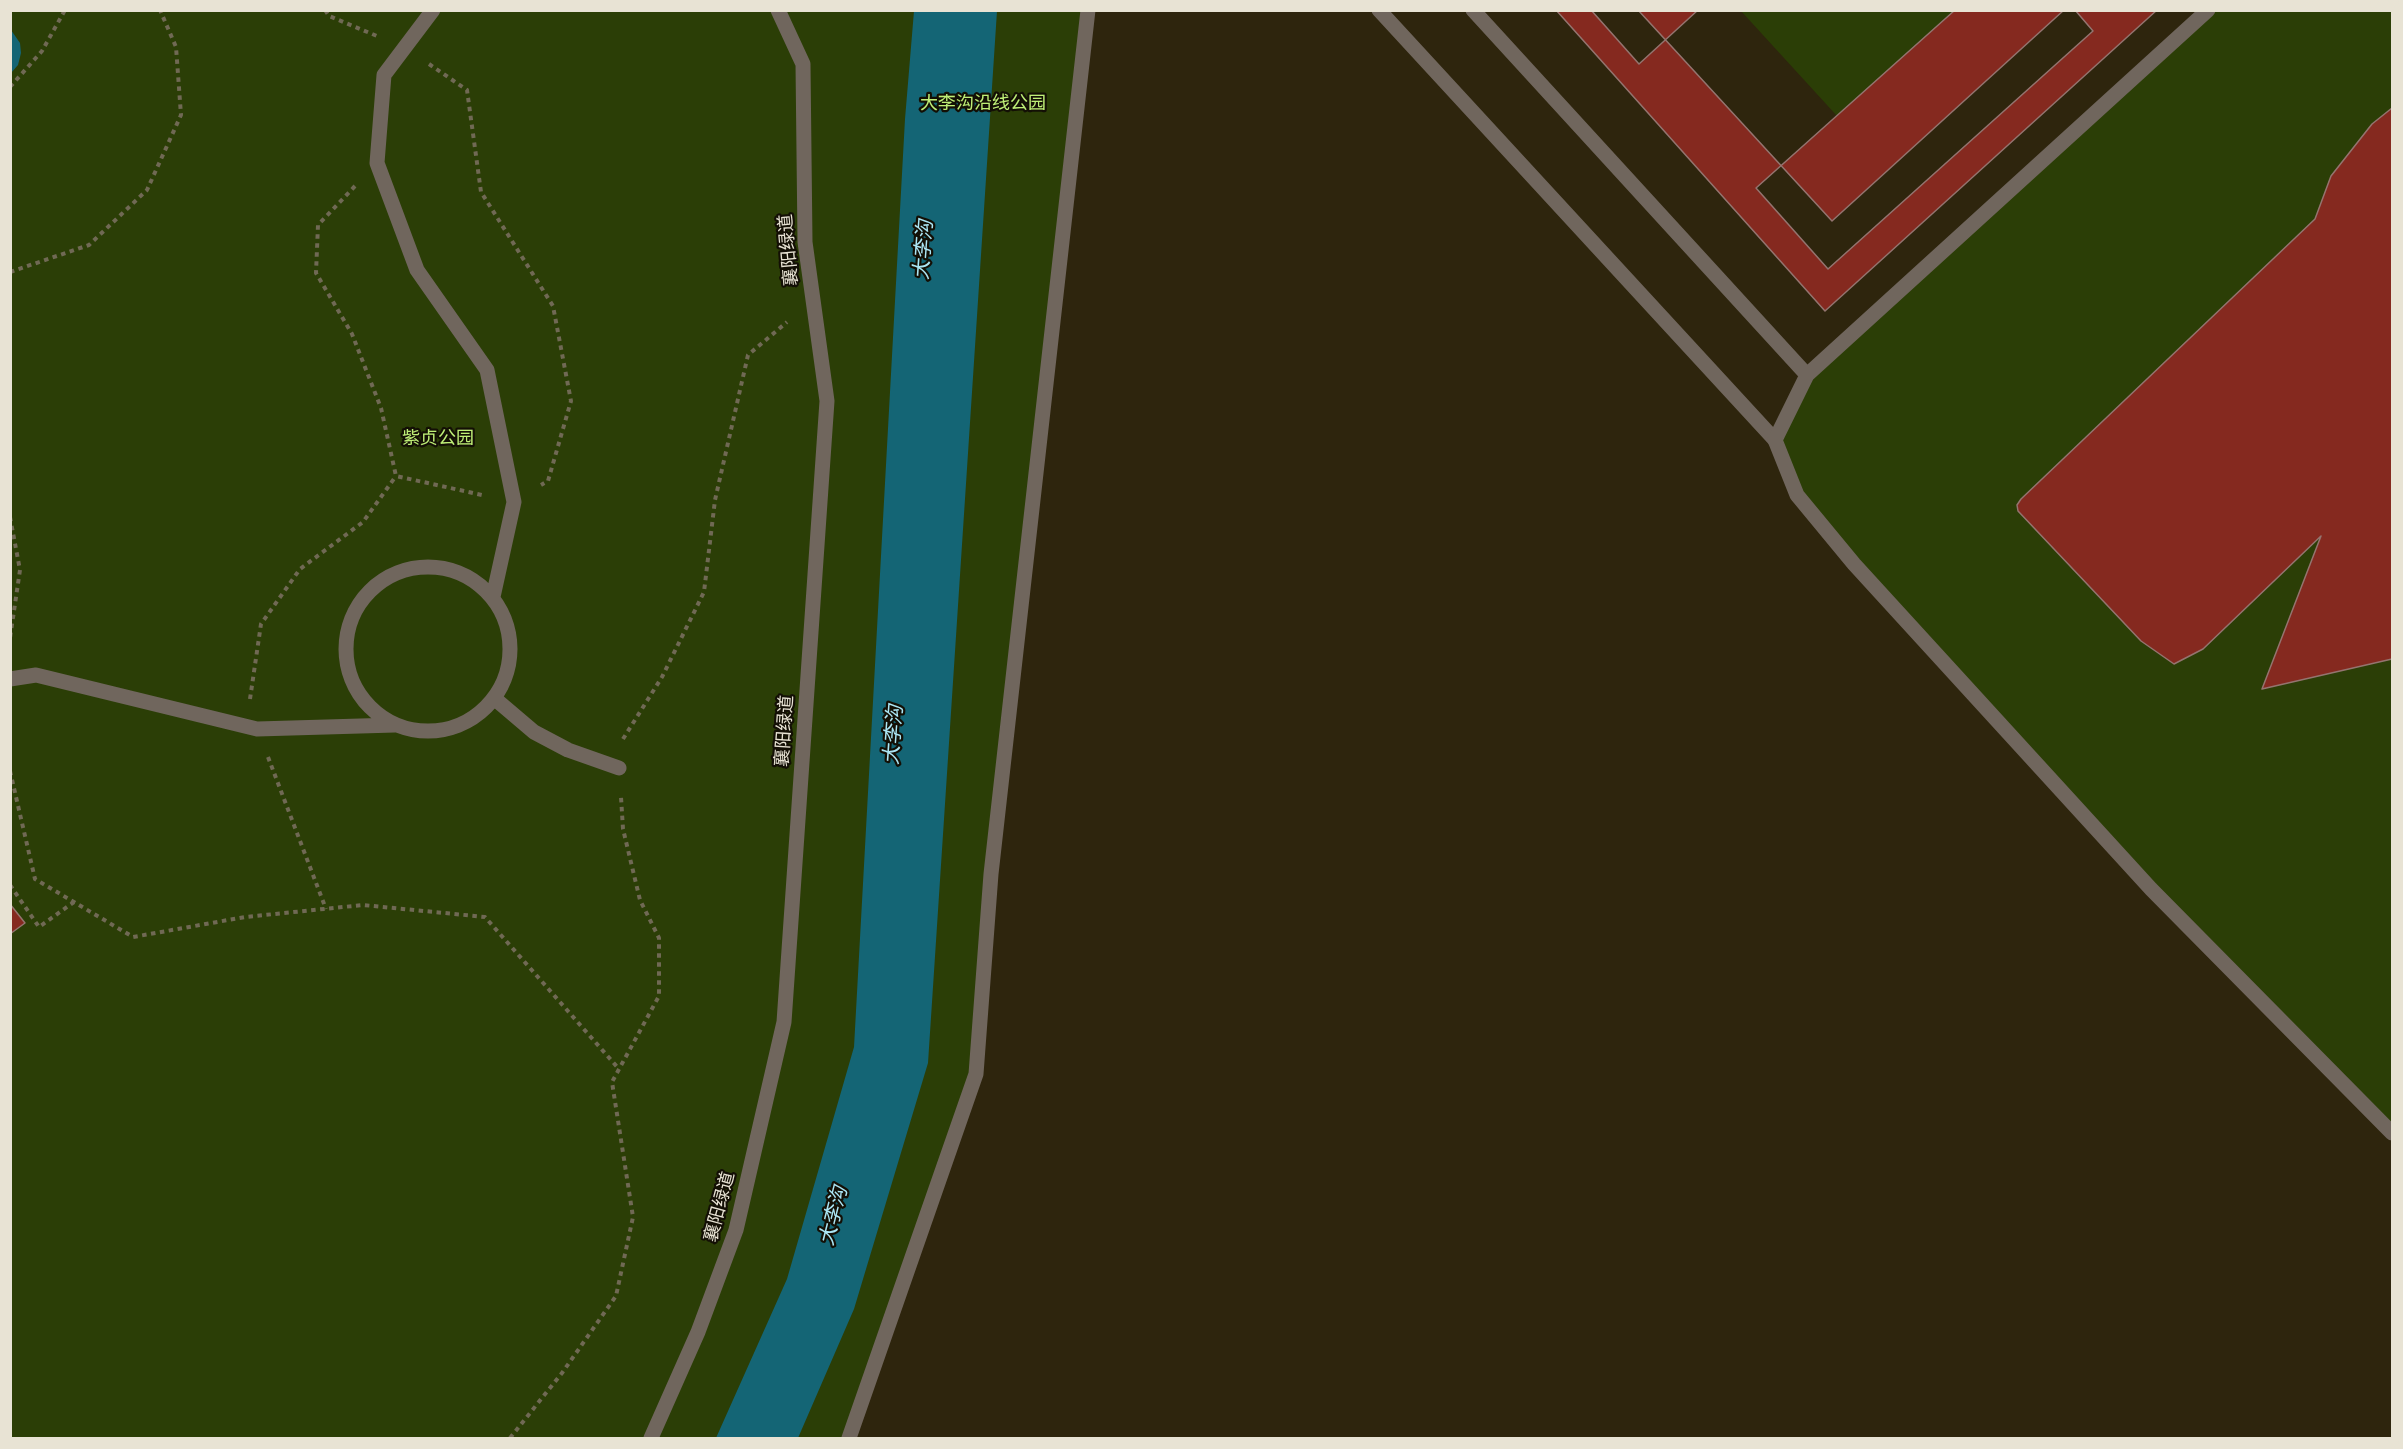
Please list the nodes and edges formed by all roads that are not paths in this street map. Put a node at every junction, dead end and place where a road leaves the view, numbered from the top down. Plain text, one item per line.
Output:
1 (433, 10) edge
2 (778, 10) edge
3 (1088, 10) edge
4 (1378, 10) edge
5 (1473, 10) edge
6 (2208, 10) edge
7 (1807, 375) junction
8 (1775, 440) junction
9 (493, 597) junction
10 (10, 679) edge
11 (494, 698) junction
12 (395, 724) junction
13 (619, 768) road end
14 (2392, 1133) edge
15 (651, 1438) edge
16 (849, 1438) edge

1 - 9 street
2 - 15 street, 襄阳绿道
3 - 16 street
4 - 8 street
5 - 7 street
6 - 7 street
7 - 8 street
8 - 14 street
9 - 11 street
9 - 12 street
10 - 12 street
11 - 12 street
11 - 13 street

